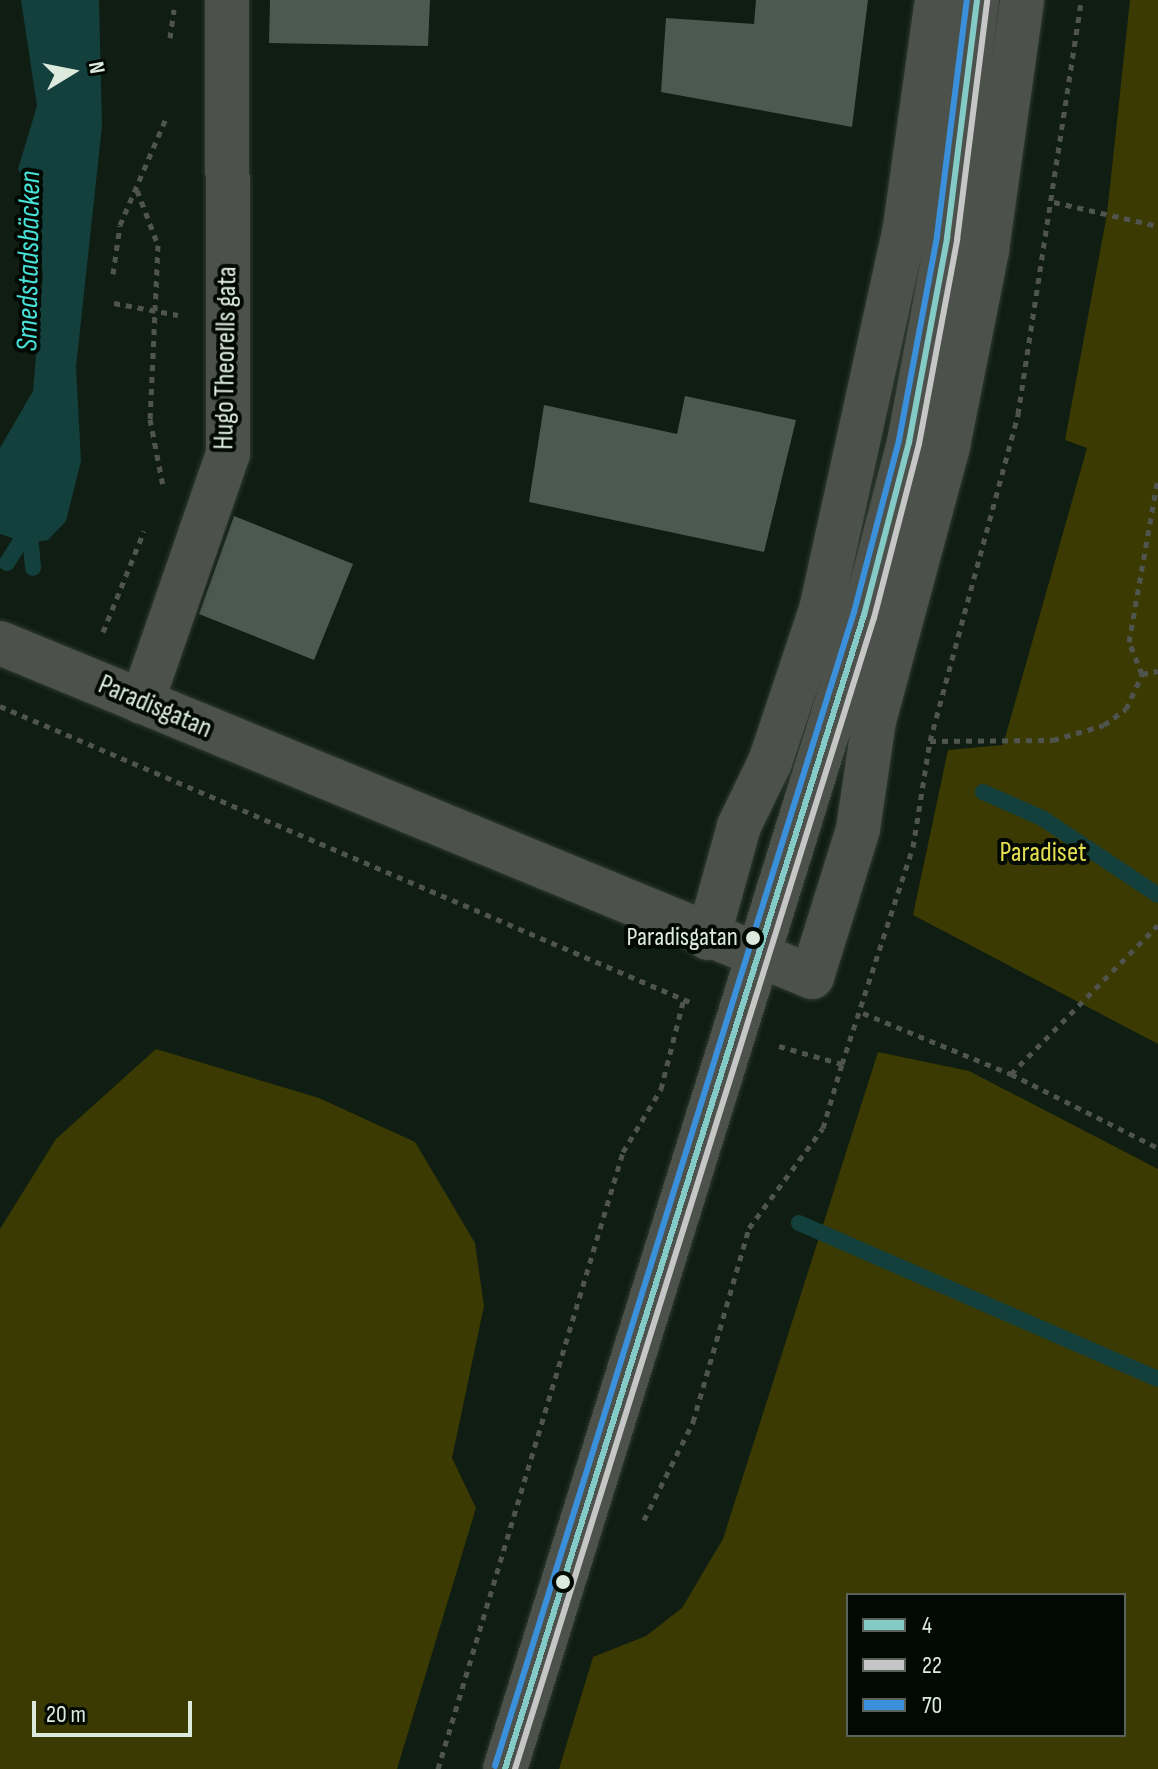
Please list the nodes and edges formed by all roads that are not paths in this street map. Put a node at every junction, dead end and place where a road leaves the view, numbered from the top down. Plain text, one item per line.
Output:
1 (227, 0) edge
2 (937, 0) edge
3 (977, 0) edge
4 (1022, 0) edge
5 (0, 643) edge
6 (142, 702) junction
7 (708, 938) junction
8 (761, 956) junction
9 (505, 1769) edge

1 - 6 street, Hugo Theorells gata
2 - 7 street
3 - 8 street
4 - 8 street, Paradisgatan
5 - 6 street, Paradisgatan
6 - 7 street, Paradisgatan
7 - 8 street, Paradisgatan
8 - 9 street

